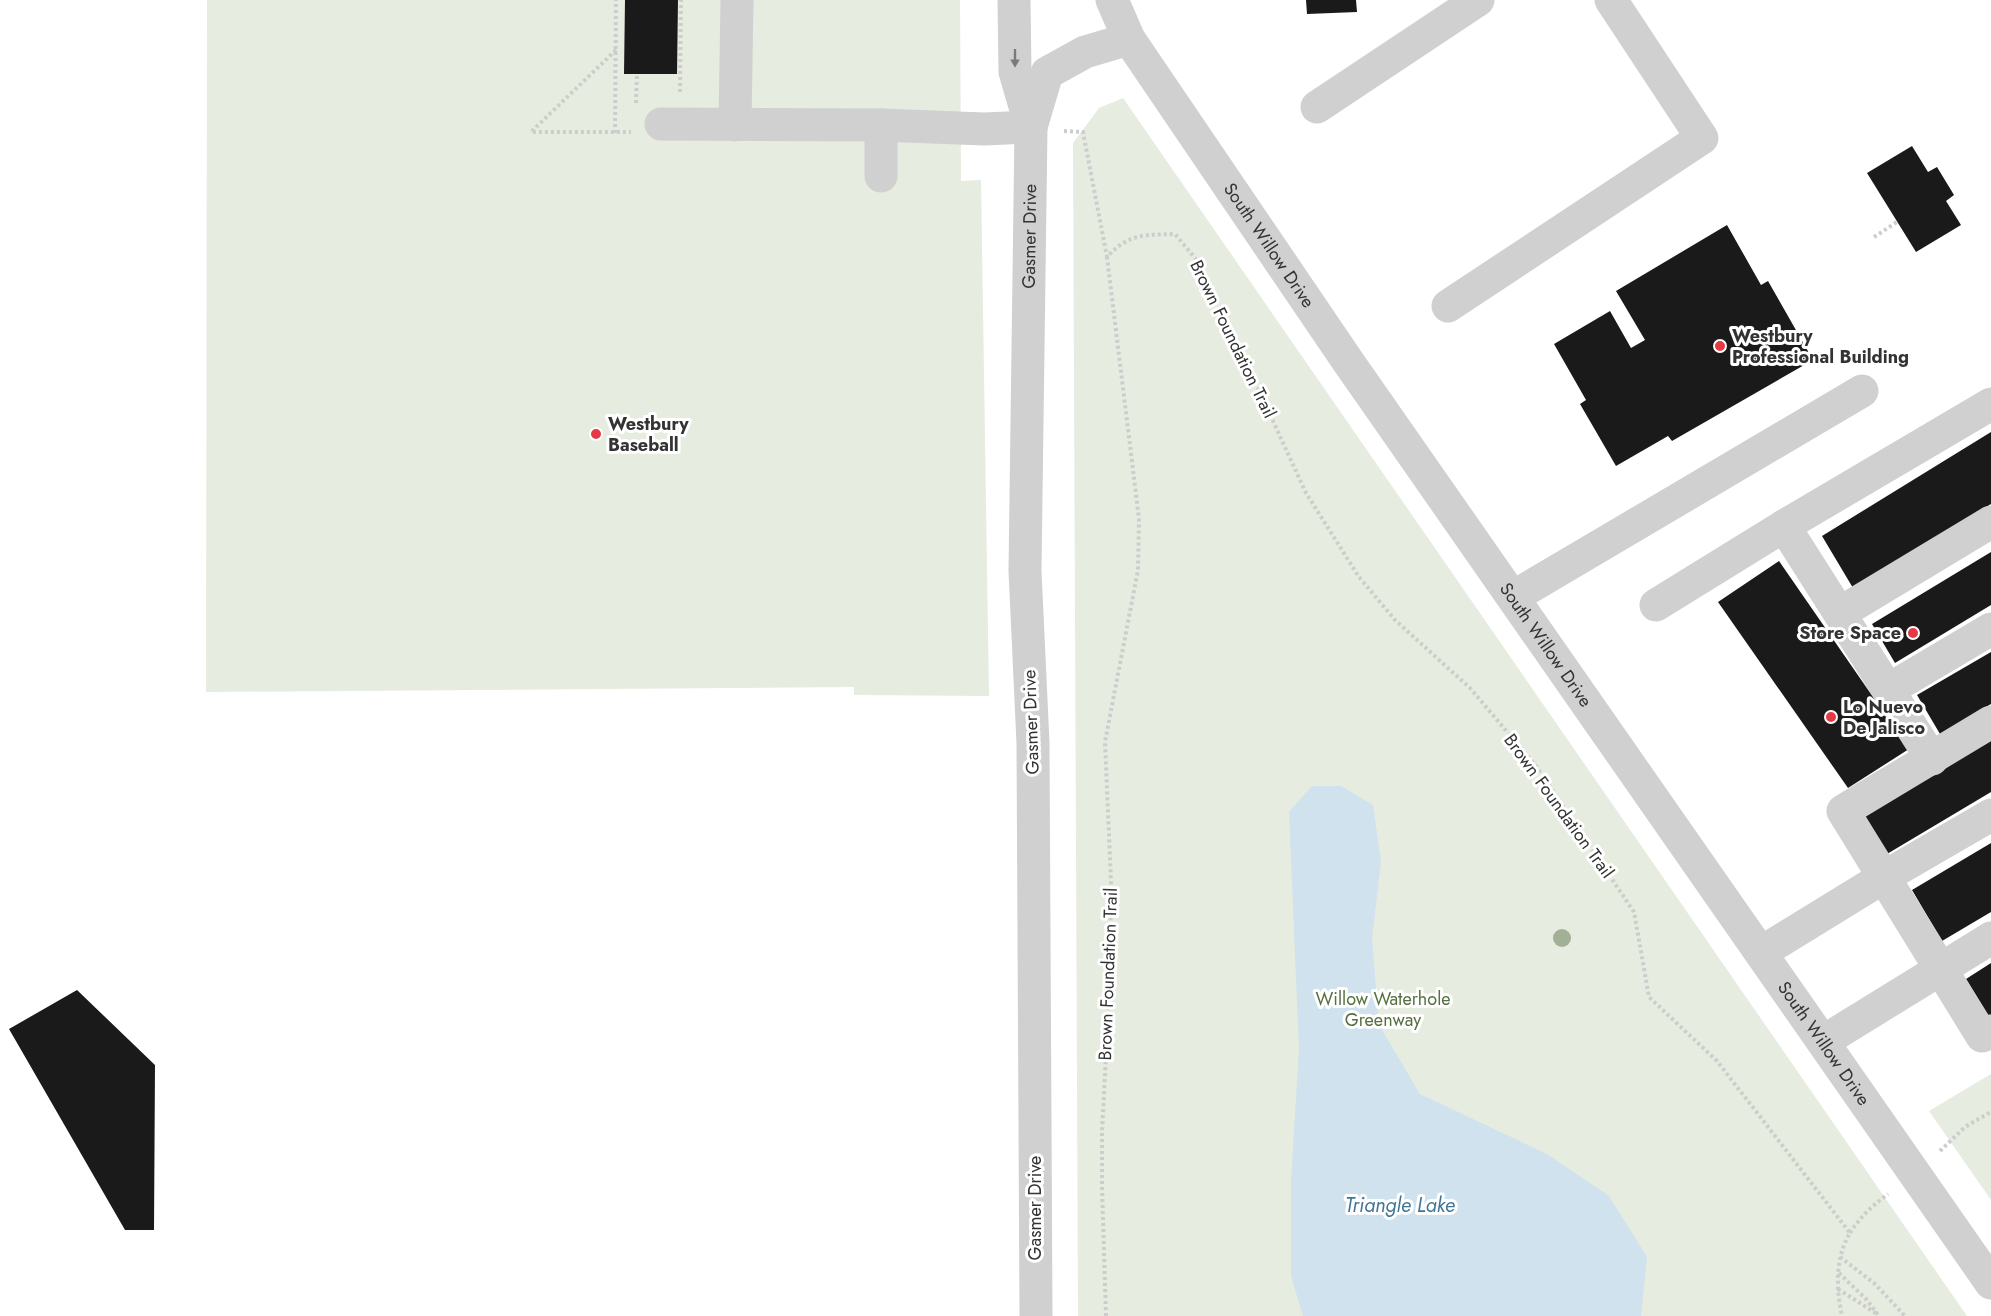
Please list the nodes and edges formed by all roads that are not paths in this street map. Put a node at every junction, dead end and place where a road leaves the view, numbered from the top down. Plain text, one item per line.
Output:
1 (737, 0) edge
2 (1014, 0) edge
3 (1112, 0) edge
4 (1478, 0) edge
5 (1611, 0) edge
6 (1129, 39) junction
7 (1317, 107) dead end
8 (654, 122) road end
9 (735, 125) junction
10 (880, 125) junction
11 (1031, 128) junction
12 (881, 176) dead end
13 (1448, 306) dead end
14 (1862, 391) dead end
15 (1991, 404) edge
16 (1991, 522) edge
17 (1785, 526) junction
18 (1513, 597) junction
19 (1656, 605) dead end
20 (1840, 613) junction
21 (1991, 629) edge
22 (1888, 690) junction
23 (1991, 722) edge
24 (1932, 759) junction
25 (1991, 815) edge
26 (1884, 877) junction
27 (1991, 938) edge
28 (1762, 952) junction
29 (1940, 969) junction
30 (1991, 1031) edge
31 (1824, 1041) junction
32 (1991, 1283) edge
33 (1036, 1316) edge

1 - 9 street
2 -> 11 street, Gasmer Drive
3 - 6 street, South Willow Drive
4 - 7 street
5 - 13 street
6 - 11 street, Gasmer Drive
6 - 18 street, South Willow Drive
8 - 9 street
9 - 10 street
10 - 11 street
10 - 12 street
11 - 33 street, Gasmer Drive
14 - 18 street
15 - 17 street
16 - 20 street
17 - 19 street
17 - 20 street
18 - 28 street, South Willow Drive
20 - 22 street
21 - 22 street
22 - 24 street
23 - 24 street
24 - 26 street
25 - 26 street
26 - 28 street
26 - 29 street
27 - 29 street
28 - 31 street, South Willow Drive
29 - 30 street
29 - 31 street
31 - 32 street, South Willow Drive

